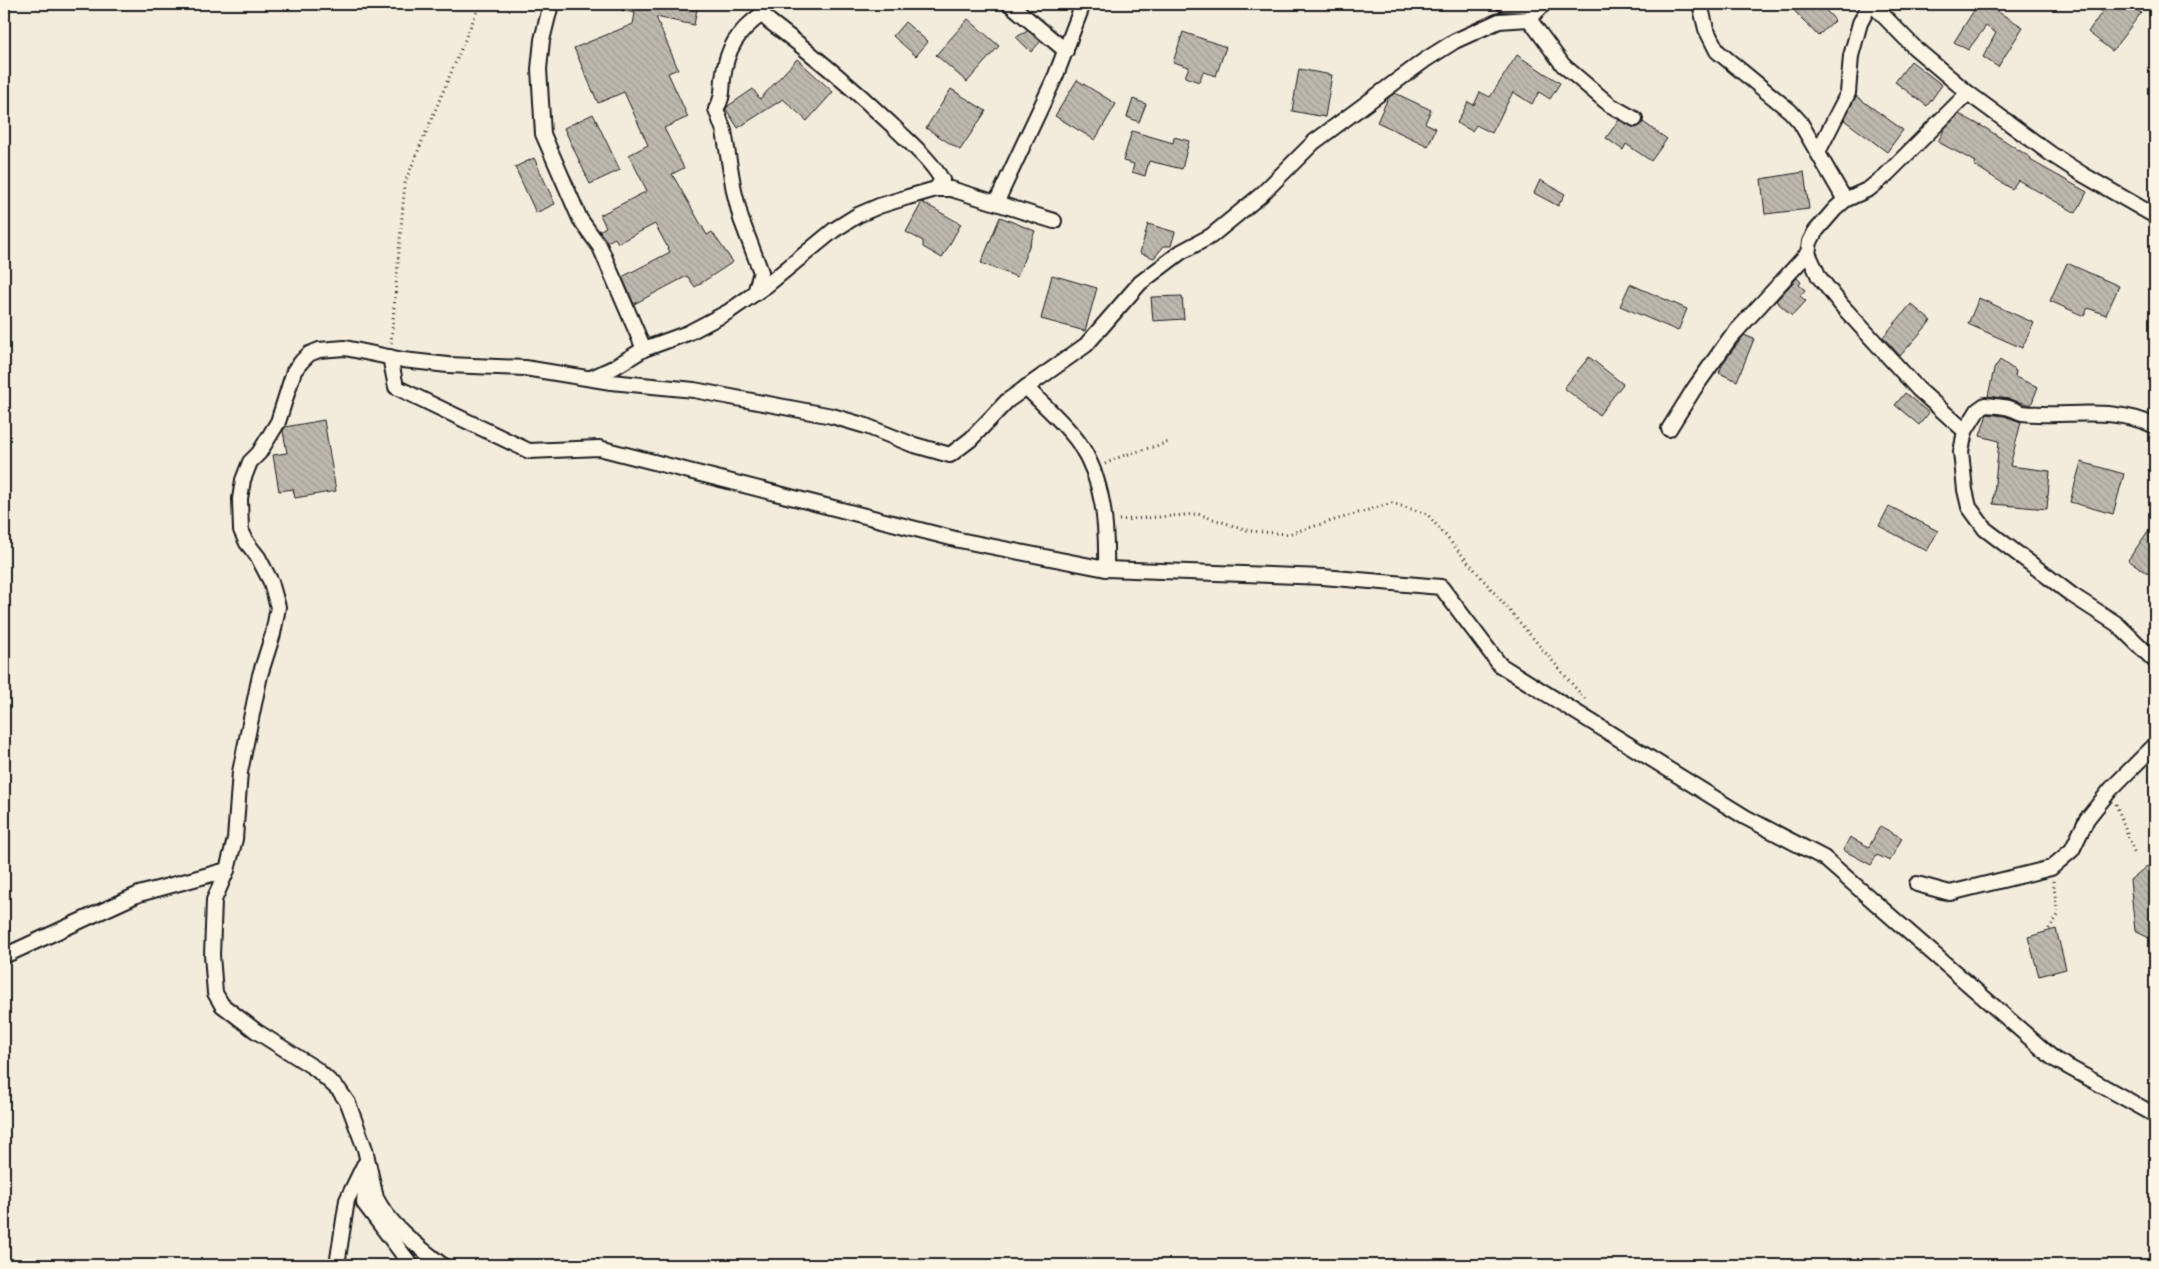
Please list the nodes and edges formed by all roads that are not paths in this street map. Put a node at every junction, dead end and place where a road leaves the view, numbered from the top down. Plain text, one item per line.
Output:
1 (551, 4) edge
2 (1010, 4) edge
3 (1083, 4) edge
4 (1504, 4) edge
5 (1543, 4) edge
6 (1700, 4) edge
7 (1871, 4) edge
8 (760, 9) edge
9 (1529, 19) junction
10 (1066, 51) junction
11 (1968, 92) junction
12 (1635, 118) dead end
13 (1818, 152) junction
14 (936, 189) junction
15 (1845, 200) junction
16 (997, 201) junction
17 (2155, 216) edge
18 (1054, 221) dead end
19 (1808, 253) junction
20 (754, 293) junction
21 (644, 349) junction
22 (390, 356) junction
23 (590, 378) junction
24 (1026, 387) junction
25 (2155, 426) edge
26 (1669, 429) dead end
27 (1965, 431) junction
28 (1106, 569) junction
29 (2155, 661) edge
30 (2155, 745) edge
31 (227, 870) junction
32 (1917, 884) dead end
33 (4, 956) edge
34 (2155, 1115) edge
35 (367, 1157) junction
36 (337, 1265) edge
37 (411, 1265) edge
38 (442, 1265) edge

1 - 21 street
2 - 10 street
3 - 10 street
4 - 5 street
5 - 9 street
6 - 13 street
7 - 11 street
7 - 13 street
8 - 14 street
8 - 20 street
9 - 12 street
9 - 24 street
10 - 16 street
11 - 15 street
11 - 17 street
13 - 15 street
14 - 16 street
14 - 20 street
15 - 19 street
16 - 18 street
19 - 26 street
19 - 27 street
20 - 21 street
21 - 23 street
22 - 23 street
22 - 28 street
22 - 31 street
23 - 24 street
24 - 28 street
25 - 27 street
27 - 29 street
28 - 34 street
30 - 32 street
31 - 33 street
31 - 35 street
35 - 36 street
35 - 37 street
35 - 38 street

